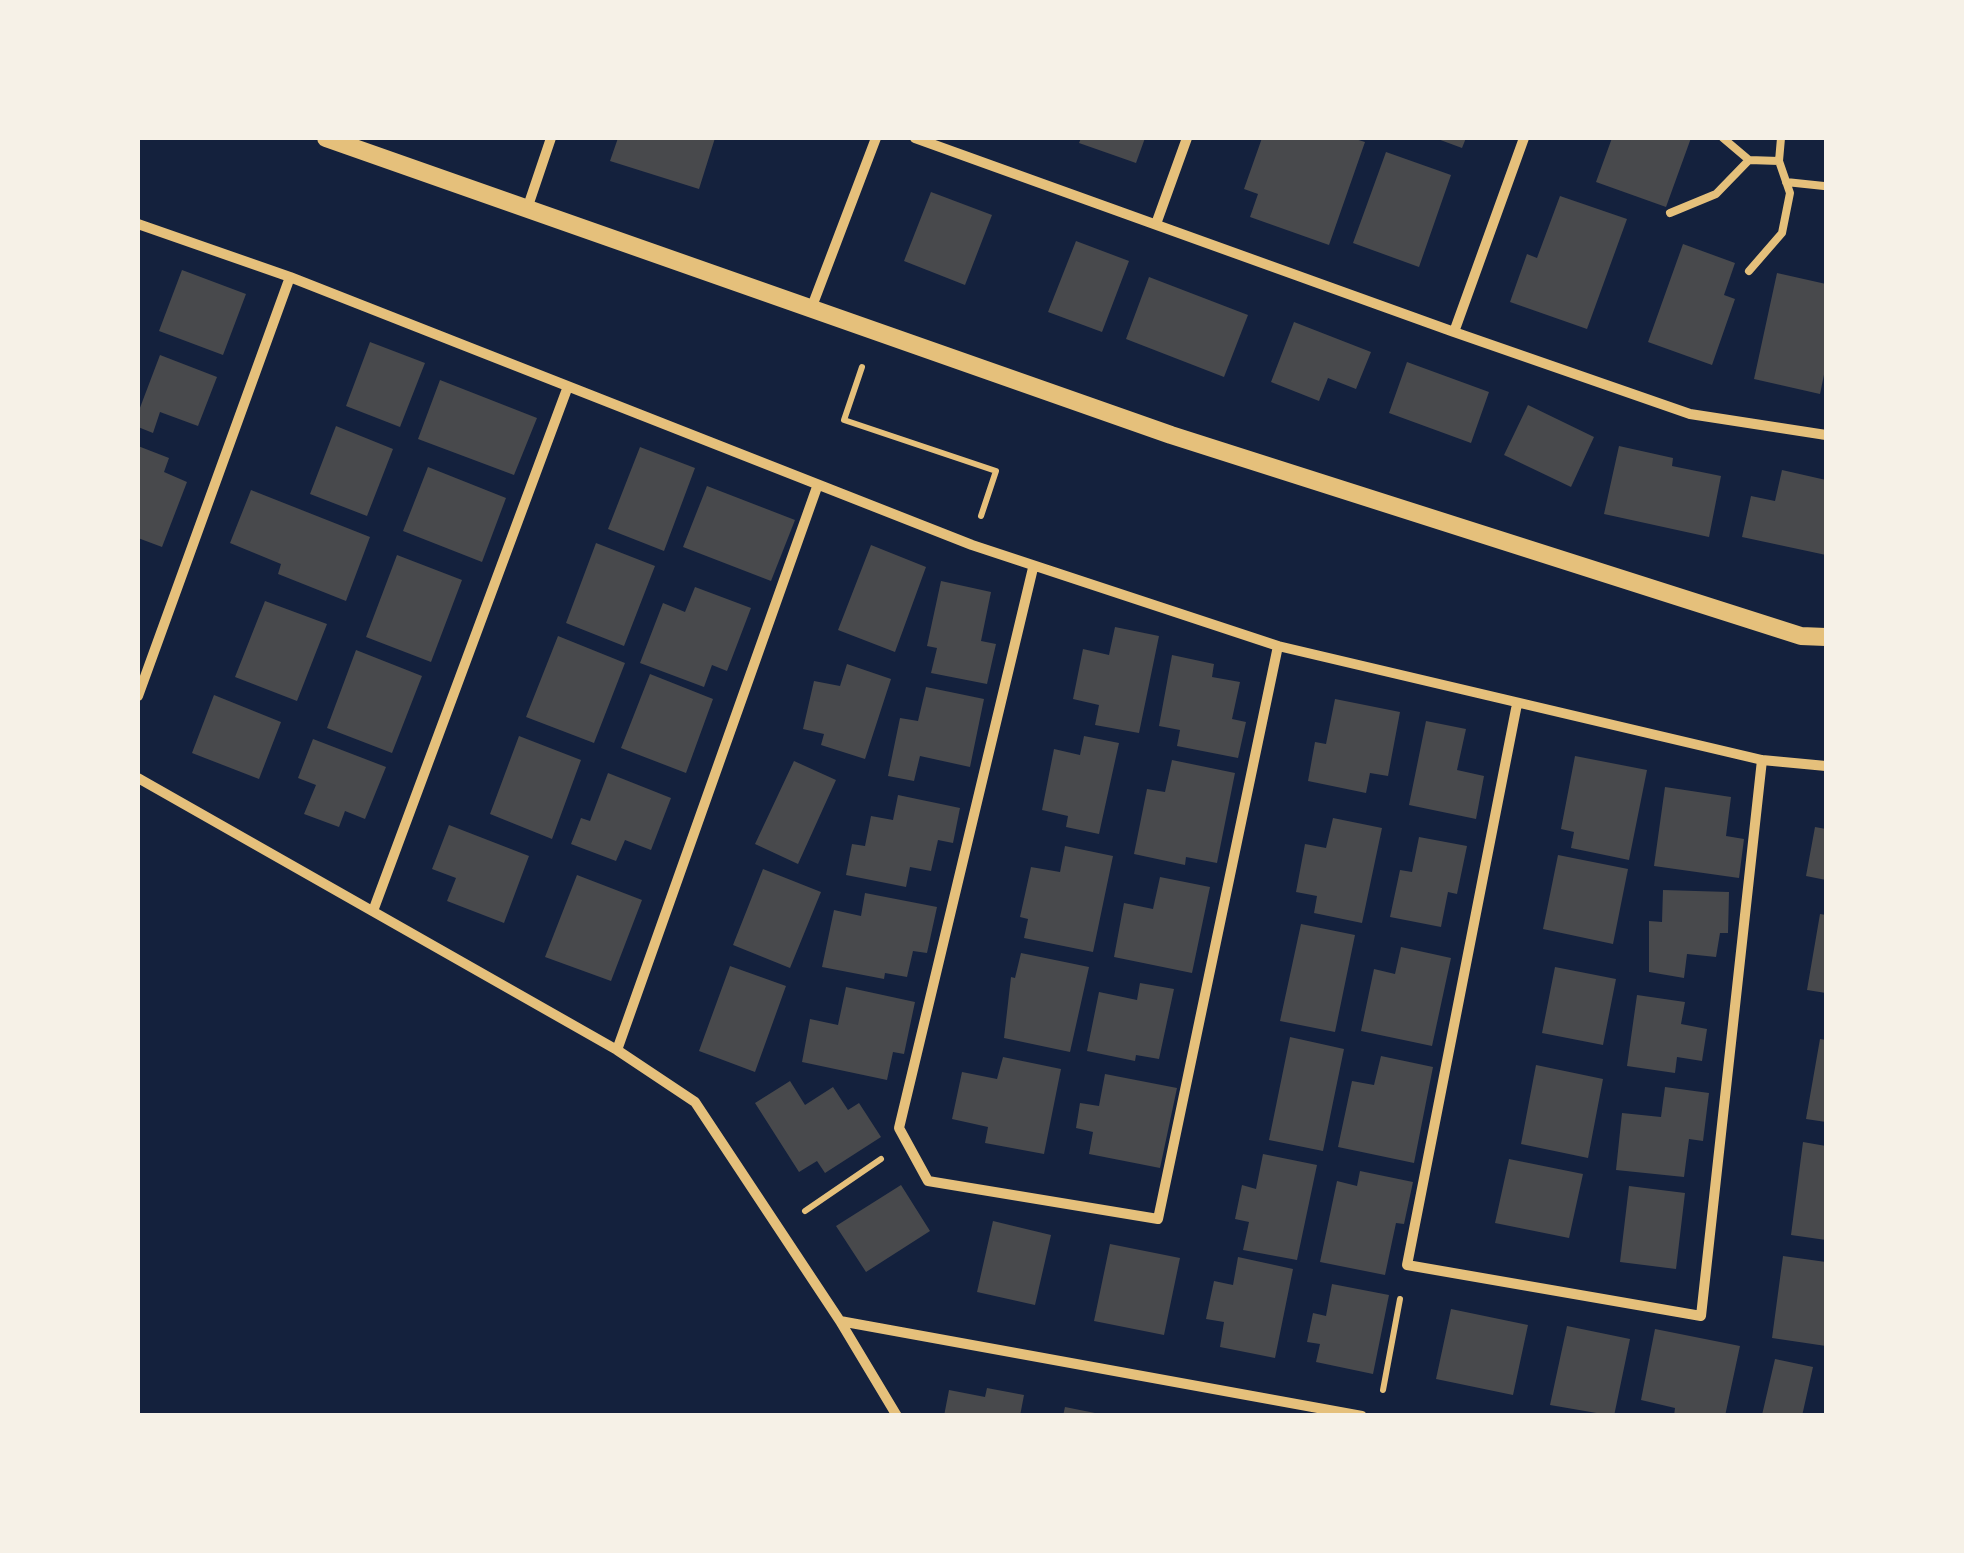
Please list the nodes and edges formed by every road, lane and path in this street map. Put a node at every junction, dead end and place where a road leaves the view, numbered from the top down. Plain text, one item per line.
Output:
1 (326, 138) edge
2 (551, 138) edge
3 (876, 138) edge
4 (915, 138) edge
5 (1188, 138) edge
6 (1524, 138) edge
7 (1724, 138) edge
8 (1781, 138) edge
9 (1750, 160) junction
10 (1779, 161) junction
11 (1786, 182) junction
12 (1824, 186) edge
13 (528, 206) junction
14 (1670, 213) dead end
15 (138, 224) edge
16 (1156, 224) junction
17 (1749, 271) dead end
18 (290, 277) junction
19 (811, 309) junction
20 (875, 331) junction
21 (1454, 332) junction
22 (567, 389) junction
23 (1826, 436) edge
24 (817, 487) junction
25 (972, 545) junction
26 (1033, 568) junction
27 (1826, 637) edge
28 (1278, 646) junction
29 (138, 696) edge
30 (1517, 704) junction
31 (1762, 760) junction
32 (1826, 766) edge
33 (138, 778) edge
34 (373, 911) junction
35 (618, 1050) junction
36 (907, 1142) junction
37 (779, 1229) junction
38 (1407, 1265) junction
39 (840, 1322) junction
40 (1382, 1397) dead end
41 (898, 1416) edge
42 (1362, 1416) edge

1 - 13 street
2 - 13 street
3 - 19 street
4 - 16 street
5 - 16 street
6 - 21 street
7 - 9 lane
8 - 10 lane
9 - 10 lane
9 - 14 lane
10 - 11 lane
11 - 12 lane
11 - 17 lane
13 - 19 street
15 - 18 street
16 - 21 street
18 - 22 street
18 - 29 street
19 - 20 street
20 - 25 path
20 - 27 street
21 - 23 street
22 - 24 street
22 - 34 street
24 - 25 street
24 - 35 street
25 - 26 street
26 - 28 street
26 - 36 street
28 - 30 street
28 - 36 street
30 - 31 street
30 - 38 street
31 - 32 street
31 - 38 street
33 - 34 street
34 - 35 street
35 - 37 street
36 - 37 path
37 - 39 street
38 - 40 path
39 - 41 street
39 - 42 street

